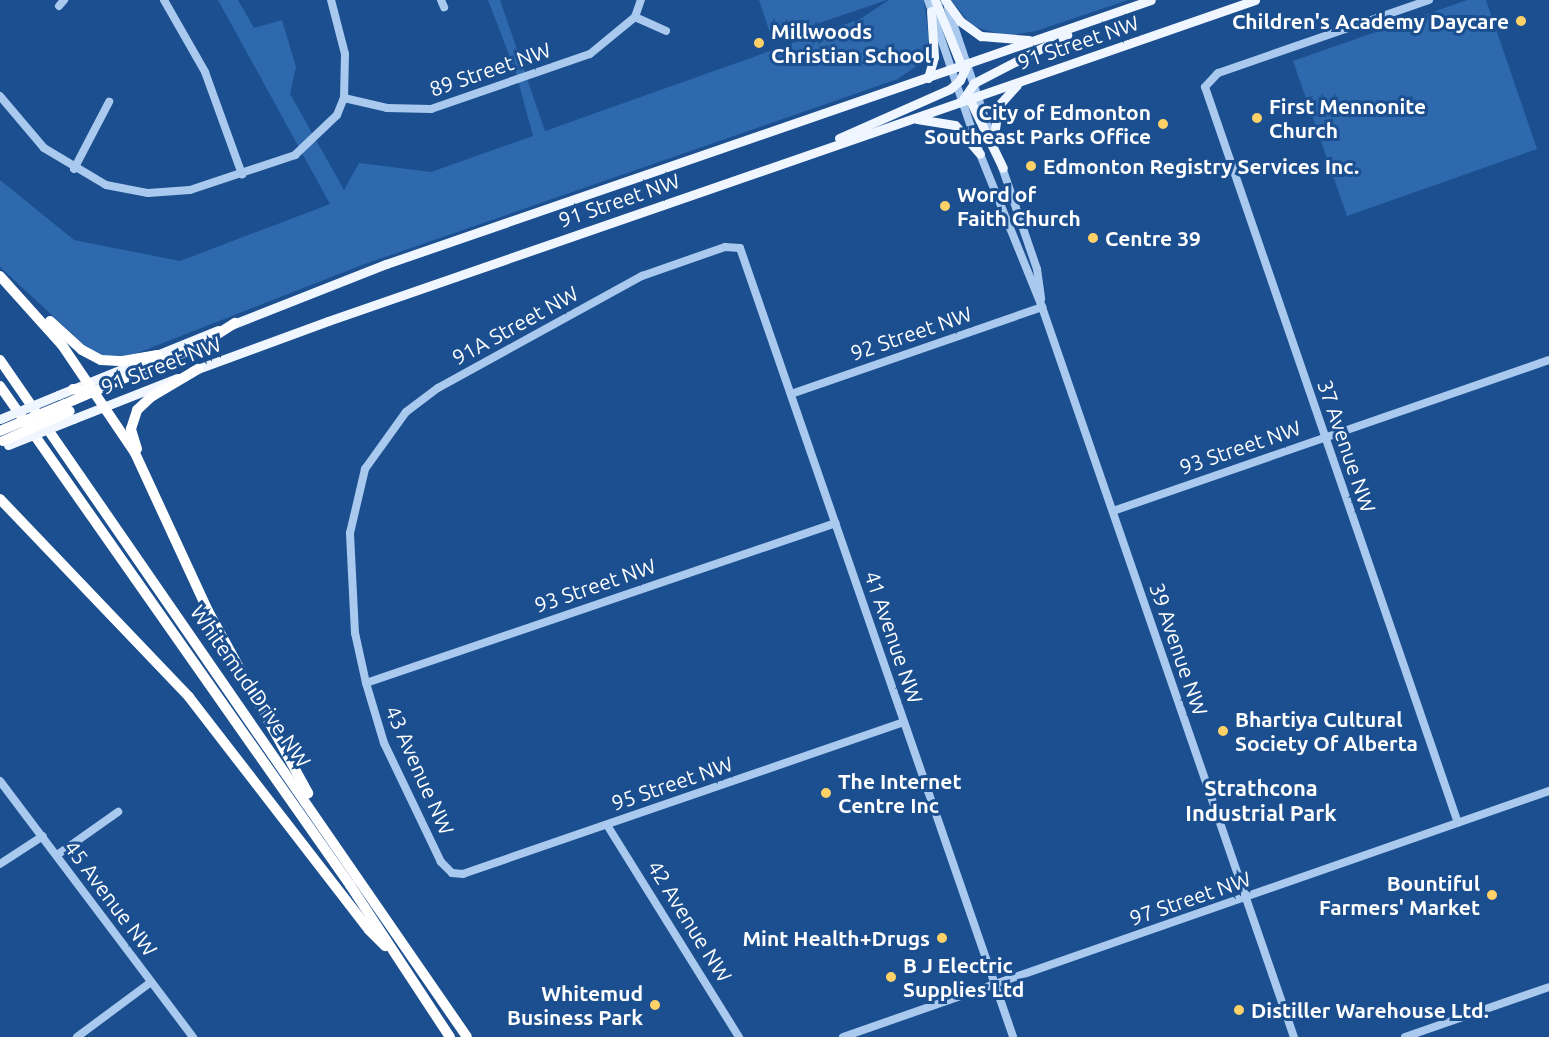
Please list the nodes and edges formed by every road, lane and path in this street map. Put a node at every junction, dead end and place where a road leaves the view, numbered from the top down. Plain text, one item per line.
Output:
1 (164, 0) edge
2 (331, 0) edge
3 (641, 0) edge
4 (928, 0) edge
5 (935, 0) edge
6 (945, 0) edge
7 (1150, 0) edge
8 (1255, 0) edge
9 (1429, 0) edge
10 (931, 11) junction
11 (1115, 12) junction
12 (635, 17) junction
13 (666, 31) dead end
14 (1038, 40) junction
15 (960, 73) junction
16 (928, 78) junction
17 (1029, 78) junction
18 (968, 92) junction
19 (979, 95) junction
20 (0, 96) edge
21 (344, 98) junction
22 (109, 102) dead end
23 (912, 119) junction
24 (993, 143) junction
25 (980, 154) junction
26 (784, 162) junction
27 (1003, 168) junction
28 (74, 169) junction
29 (242, 174) junction
30 (740, 248) joint
31 (0, 276) edge
32 (11, 287) junction
33 (1042, 306) junction
34 (236, 323) junction
35 (157, 355) junction
36 (0, 360) edge
37 (1549, 360) edge
38 (198, 369) junction
39 (0, 386) edge
40 (90, 388) junction
41 (74, 389) joint
42 (791, 394) junction
43 (104, 406) junction
44 (66, 407) junction
45 (0, 419) edge
46 (1325, 437) junction
47 (2, 442) edge
48 (146, 475) junction
49 (356, 498) joint
50 (0, 499) edge
51 (0, 509) edge
52 (1113, 511) junction
53 (835, 523) junction
54 (78, 582) junction
55 (366, 683) junction
56 (904, 722) junction
57 (0, 780) edge
58 (1549, 791) edge
59 (118, 812) dead end
60 (319, 818) junction
61 (1458, 823) junction
62 (607, 825) junction
63 (42, 836) junction
64 (57, 855) junction
65 (0, 864) edge
66 (452, 873) joint
67 (1246, 897) junction
68 (400, 960) junction
69 (151, 982) junction
70 (995, 984) junction
71 (1549, 987) edge
72 (77, 1037) edge
73 (193, 1037) edge
74 (450, 1037) edge
75 (467, 1037) edge
76 (739, 1037) edge
77 (843, 1037) edge
78 (1013, 1037) edge
79 (1294, 1037) edge
80 (1405, 1037) edge

1 - 29 street
2 - 21 street
3 - 12 street
4 - 10 street
5 - 15 main road
6 - 14 main road
6 - 15 street
7 - 11 main road, 91 Street NW
8 - 17 main road, 91 Street NW
9 - 46 street, 37 Avenue NW
10 - 15 street
10 - 16 main road
11 - 14 main road, 91 Street NW
11 - 18 main road, 91 Street NW
12 - 13 street
12 - 21 street, 89 Street NW
14 - 15 main road, 91 Street NW
15 - 16 main road, 91 Street NW
15 - 18 main road
15 - 18 street, 39 Avenue NW
15 - 26 main road
16 - 34 main road, 91 Street NW
17 - 19 main road, 91 Street NW
17 - 24 main road
18 - 19 main road
18 - 23 main road, 91 Street NW
18 - 25 street, 39 Avenue NW
18 - 27 main road
19 - 24 street, 39 Avenue NW
20 - 28 street
21 - 29 street
22 - 28 street
23 - 25 main road
23 - 26 main road, 91 Street NW
24 - 27 street, 39 Avenue NW
25 - 33 street, 39 Avenue NW
26 - 38 main road, 91 Street NW
27 - 33 street, 39 Avenue NW
28 - 29 street
30 - 42 street, 41 Avenue NW
30 - 49 street, 91A Street NW
31 - 32 highway
32 - 35 highway
32 - 40 highway
33 - 42 street, 92 Street NW
33 - 52 street, 39 Avenue NW
34 - 35 main road, 91 Street NW
34 - 40 highway
35 - 40 main road, 91 Street NW
36 - 60 highway, Whitemud Drive NW
37 - 46 street, 93 Street NW
38 - 43 main road, 91 Street NW
38 - 48 highway
39 - 68 highway, Whitemud Drive NW
40 - 41 highway
40 - 43 highway
40 - 44 highway
41 - 44 main road, 91 Street NW
42 - 53 street, 41 Avenue NW
43 - 44 main road, 91 Street NW
43 - 48 highway
44 - 45 main road, 91 Street NW, bridge
44 - 47 highway, bridge
44 - 47 main road, 91 Street NW, bridge
46 - 52 street, 93 Street NW
46 - 61 street, 37 Avenue NW
48 - 60 highway
49 - 55 street, 43 Avenue NW
50 - 54 highway
51 - 54 highway
52 - 67 street, 39 Avenue NW
53 - 55 street, 93 Street NW
53 - 56 street, 41 Avenue NW
54 - 68 highway
55 - 66 street, 43 Avenue NW
56 - 62 street, 95 Street NW
56 - 70 street, 41 Avenue NW
57 - 63 street, 45 Avenue NW
58 - 61 street, 97 Street NW
59 - 64 street
60 - 75 highway, Whitemud Drive NW
61 - 67 street, 97 Street NW
62 - 66 street, 95 Street NW
62 - 76 street, 42 Avenue NW
63 - 64 street, 45 Avenue NW
63 - 65 street
64 - 69 street, 45 Avenue NW
67 - 70 street, 97 Street NW
67 - 79 street, 39 Avenue NW
68 - 74 highway, Whitemud Drive NW
69 - 72 street
69 - 73 street, 45 Avenue NW
70 - 77 street, 97 Street NW
70 - 78 street, 41 Avenue NW
71 - 80 street

